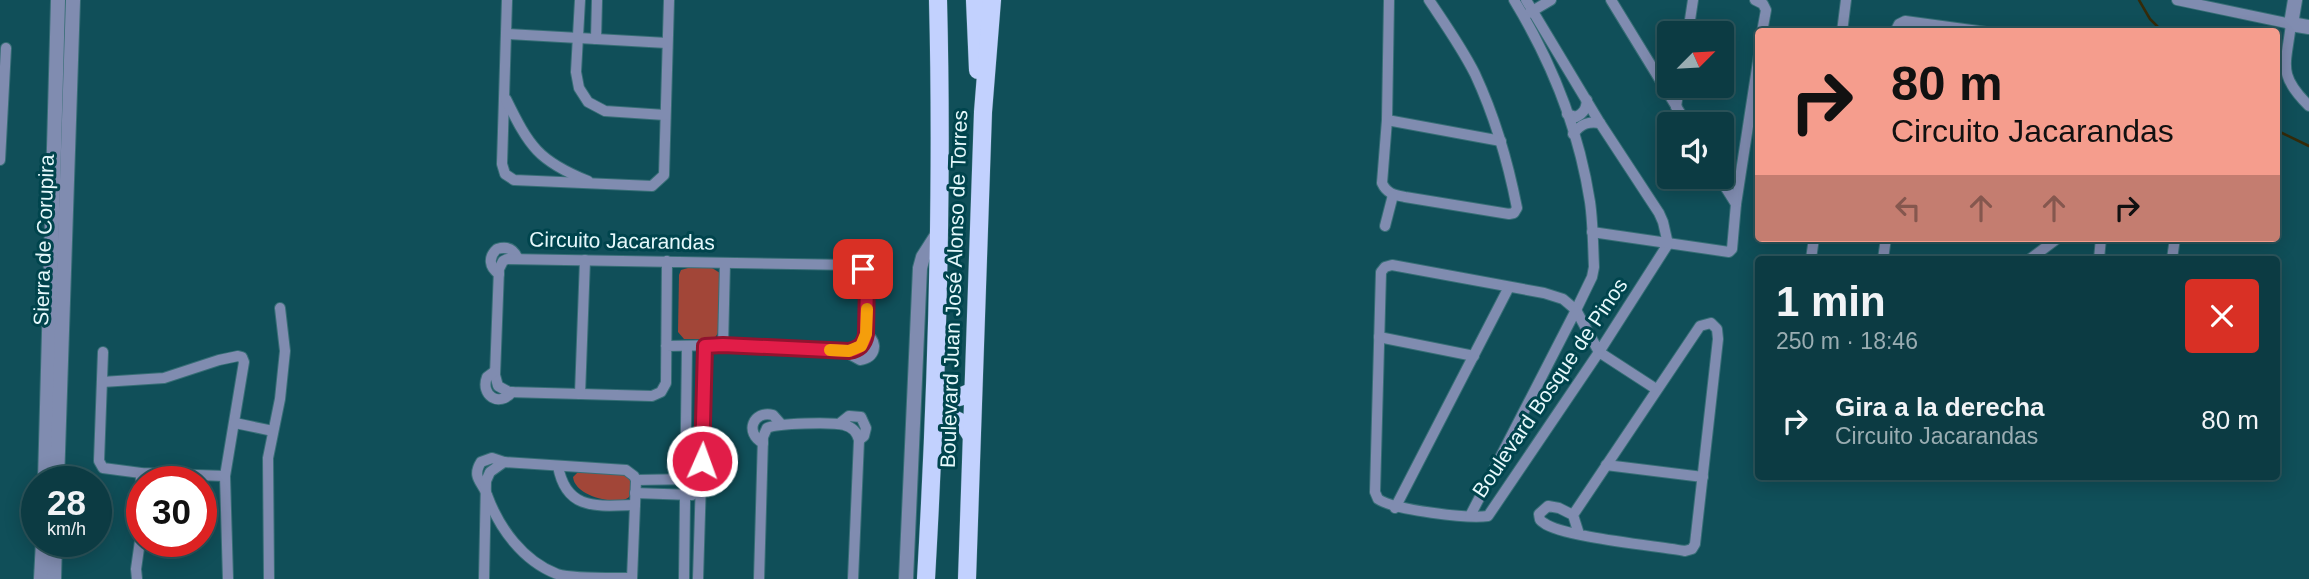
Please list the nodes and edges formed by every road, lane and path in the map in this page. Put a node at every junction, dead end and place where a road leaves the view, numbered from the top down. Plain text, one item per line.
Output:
1 (58, 0) edge
2 (73, 0) edge
3 (507, 0) edge
4 (580, 0) edge
5 (597, 0) edge
6 (669, 0) edge
7 (938, 0) edge
8 (944, 0) edge
9 (975, 0) edge
10 (992, 0) edge
11 (1389, 0) edge
12 (1429, 0) edge
13 (1514, 0) edge
14 (1526, 0) edge
15 (1551, 0) edge
16 (1611, 0) edge
17 (1693, 0) edge
18 (1755, 0) edge
19 (1846, 0) edge
20 (2177, 0) edge
21 (2295, 0) edge
22 (2192, 2) edge
23 (1528, 13) junction
24 (1690, 21) edge
25 (2291, 24) junction
26 (2309, 27) edge
27 (1763, 28) edge
28 (1842, 28) edge
29 (1897, 28) edge
30 (1957, 28) edge
31 (506, 34) junction
32 (579, 38) junction
33 (596, 39) junction
34 (667, 43) junction
35 (939, 46) junction
36 (6, 48) dead end
37 (1755, 81) edge
38 (505, 95) junction
39 (1677, 98) edge
40 (1587, 100) junction
41 (2309, 106) edge
42 (1676, 107) junction
43 (983, 112) junction
44 (1679, 112) edge
45 (1567, 114) junction
46 (665, 115) junction
47 (1387, 120) junction
48 (1600, 122) junction
49 (1573, 134) junction
50 (1501, 141) junction
51 (0, 160) edge
52 (597, 184) junction
53 (1727, 189) edge
54 (1392, 195) junction
55 (1736, 204) junction
56 (1385, 226) dead end
57 (939, 232) junction
58 (1592, 232) junction
59 (2053, 242) edge
60 (1668, 244) junction
61 (2035, 256) edge
62 (585, 260) junction
63 (667, 261) junction
64 (725, 262) junction
65 (1509, 288) junction
66 (280, 307) dead end
67 (1576, 310) junction
68 (1379, 337) junction
69 (723, 345) junction
70 (666, 346) junction
71 (687, 346) junction
72 (705, 346) junction
73 (103, 352) dead end
74 (1599, 352) junction
75 (1474, 355) junction
76 (102, 382) junction
77 (936, 384) junction
78 (687, 387) junction
79 (704, 387) junction
80 (1656, 388) junction
81 (973, 391) junction
82 (580, 394) junction
83 (687, 411) junction
84 (703, 412) junction
85 (235, 423) junction
86 (935, 425) junction
87 (273, 431) junction
88 (971, 435) junction
89 (1510, 440) junction
90 (1530, 452) junction
91 (1605, 465) junction
92 (45, 466) edge
93 (57, 466) edge
94 (558, 466) junction
95 (126, 472) edge
96 (217, 476) edge
97 (226, 476) junction
98 (1703, 477) junction
99 (701, 478) junction
100 (686, 479) junction
101 (636, 480) junction
102 (485, 489) junction
103 (635, 493) junction
104 (685, 494) junction
105 (701, 495) junction
106 (635, 505) junction
107 (1395, 508) junction
108 (1573, 515) junction
109 (1470, 516) junction
110 (1579, 534) junction
111 (42, 557) edge
112 (55, 557) edge
113 (138, 557) edge
114 (559, 577) edge
115 (41, 579) edge
116 (54, 579) edge
117 (136, 579) edge
118 (228, 579) edge
119 (269, 579) edge
120 (484, 579) edge
121 (632, 579) edge
122 (684, 579) edge
123 (698, 579) edge
124 (759, 579) edge
125 (853, 579) edge
126 (906, 579) edge
127 (926, 579) edge
128 (967, 579) edge

1 - 92 street, Sierra de Corupira
2 - 93 street, Sierra de Corupira
3 - 31 street
4 - 32 street
5 - 33 street
6 - 34 street
7 - 35 main road, Boulevard Juan José Alonso de Torres
8 - 35 main road
9 - 43 main road
10 - 43 main road, Boulevard Juan José Alonso de Torres
11 - 47 street
12 - 50 street
13 - 23 street, Boulevard Bosque de Pinos
14 - 23 street, Boulevard Bosque de Pinos
15 - 23 street
16 - 42 street
17 - 24 street
18 - 27 street
19 - 28 street
20 - 22 street
21 - 25 street
22 - 25 street
23 - 40 street, Boulevard Bosque de Pinos
23 - 45 street, Boulevard Bosque de Pinos
25 - 26 street
25 - 41 street
29 - 30 street
31 - 32 street
31 - 38 street
32 - 33 street
32 - 46 street
33 - 34 street
34 - 46 street
35 - 57 main road, Boulevard Juan José Alonso de Torres
36 - 51 street
37 - 55 street
38 - 52 street
38 - 52 street
39 - 42 street
40 - 45 street
40 - 48 street, Boulevard Bosque de Pinos
42 - 44 street
43 - 81 main road, Boulevard Juan José Alonso de Torres
45 - 49 street, Boulevard Bosque de Pinos
46 - 52 street
47 - 50 street
47 - 54 street
48 - 49 street
48 - 60 street, Boulevard Bosque de Pinos
49 - 58 street, Boulevard Bosque de Pinos
50 - 54 street
53 - 55 street
54 - 56 street
55 - 60 street
57 - 77 main road, Boulevard Juan José Alonso de Torres
57 - 126 street
58 - 60 street
58 - 67 street, Boulevard Bosque de Pinos
59 - 61 street
60 - 74 street, Boulevard Bosque de Pinos
62 - 63 street, Circuito Jacarandas
62 - 82 street
62 - 82 street, Circuito Jacarandas
63 - 64 street, Circuito Jacarandas
63 - 70 street
64 - 69 street
64 - 69 street, Circuito Jacarandas
65 - 67 street
65 - 68 street
65 - 75 street
66 - 87 street
67 - 74 street
67 - 89 street, Boulevard Bosque de Pinos
68 - 75 street
68 - 107 street
69 - 72 street, Circuito Jacarandas
70 - 71 street
70 - 82 street, Circuito Jacarandas
71 - 72 street, Circuito Jacarandas
71 - 78 street
72 - 79 street
73 - 76 street
74 - 80 street
74 - 90 street, Boulevard Bosque de Pinos
75 - 107 street
76 - 85 street
76 - 95 street
77 - 81 main road
77 - 86 main road, Boulevard Juan José Alonso de Torres
78 - 79 street
78 - 83 street
79 - 84 street
80 - 91 street
80 - 98 street
81 - 88 main road, Boulevard Juan José Alonso de Torres
83 - 84 street
83 - 100 street
84 - 99 street
85 - 87 street
85 - 97 street
86 - 88 main road
86 - 127 main road, Boulevard Juan José Alonso de Torres
87 - 119 street
88 - 128 main road, Boulevard Juan José Alonso de Torres
89 - 90 street
89 - 109 street, Boulevard Bosque de Pinos
90 - 109 street, Boulevard Bosque de Pinos
91 - 98 street
91 - 108 street
94 - 101 street
94 - 102 street
94 - 106 street
96 - 97 street
97 - 118 street
98 - 110 street
99 - 100 street
99 - 105 street
100 - 101 street
100 - 104 street
101 - 103 street
102 - 114 street
102 - 120 street
103 - 104 street
103 - 106 street
104 - 105 street
104 - 122 street
105 - 123 street
106 - 121 street
107 - 109 street
108 - 110 street
108 - 110 street
111 - 115 street
112 - 116 street
113 - 117 street
114 - 121 street
124 - 125 street

